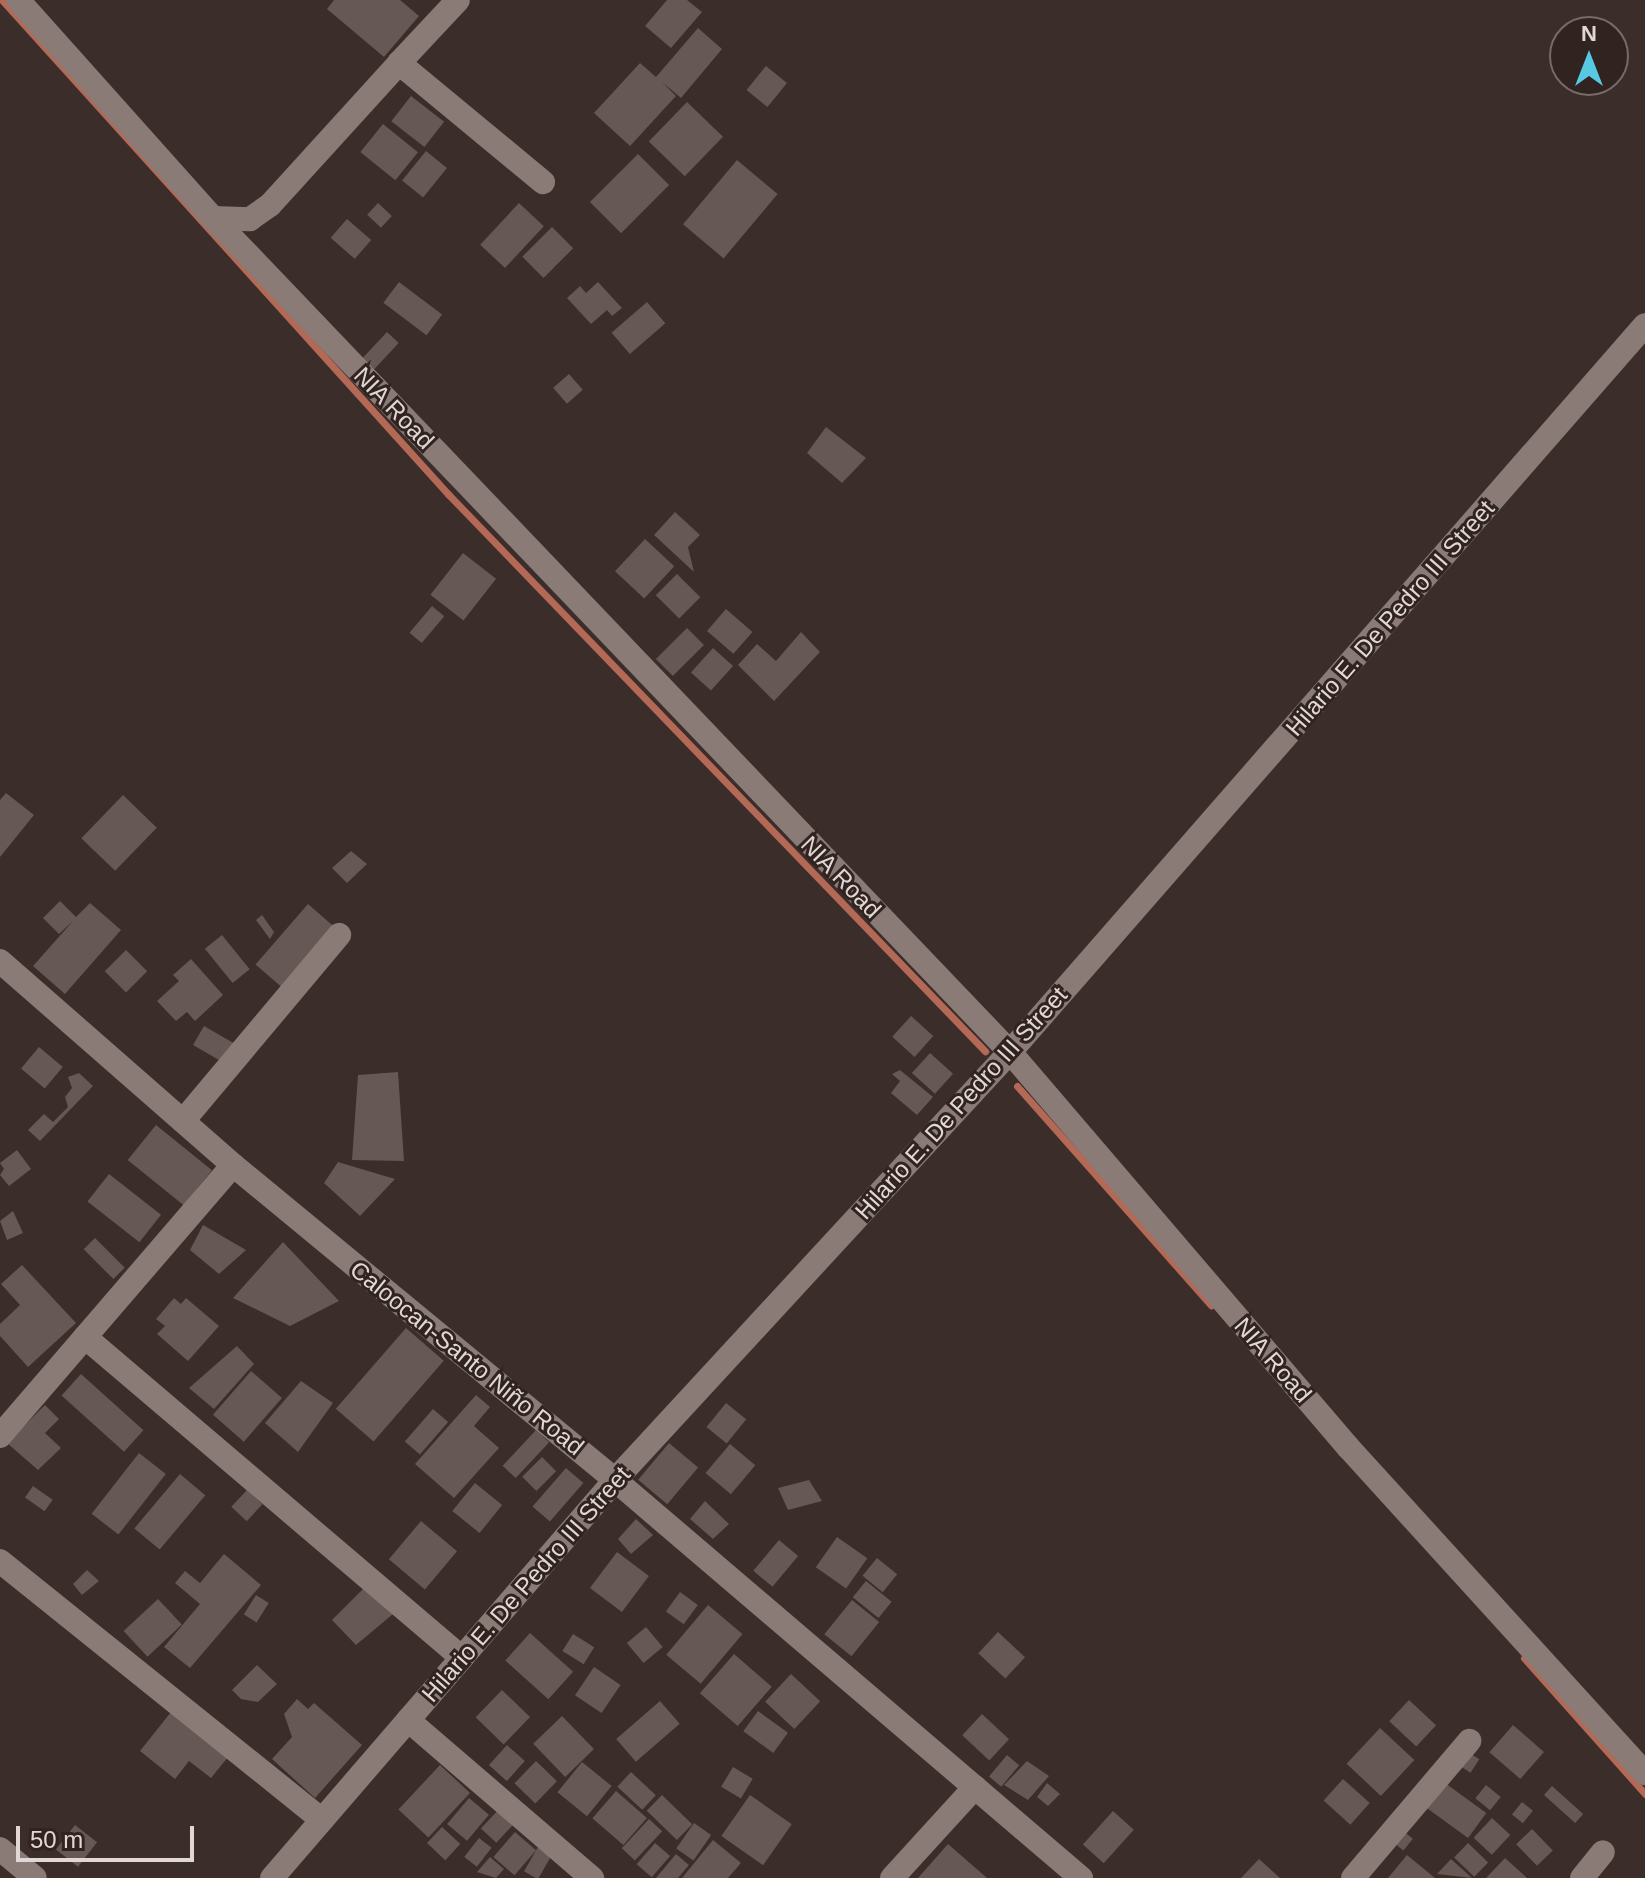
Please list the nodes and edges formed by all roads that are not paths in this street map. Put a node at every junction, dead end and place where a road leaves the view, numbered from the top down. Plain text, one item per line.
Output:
1 (18, 0) edge
2 (458, 0) edge
3 (399, 63) junction
4 (543, 182) dead end
5 (213, 218) junction
6 (1645, 325) edge
7 (339, 935) dead end
8 (0, 961) edge
9 (1010, 1052) junction
10 (183, 1121) junction
11 (233, 1165) junction
12 (85, 1337) junction
13 (0, 1436) edge
14 (615, 1480) junction
15 (0, 1561) edge
16 (462, 1658) junction
17 (408, 1720) junction
18 (1469, 1741) dead end
19 (1645, 1773) edge
20 (975, 1787) junction
21 (322, 1820) junction
22 (0, 1849) edge
23 (1603, 1852) dead end
24 (35, 1878) edge
25 (272, 1878) edge
26 (592, 1878) edge
27 (892, 1878) edge
28 (1081, 1878) edge
29 (1353, 1878) edge
30 (1582, 1878) edge

1 - 5 street, NIA Road
2 - 3 street
3 - 4 street
3 - 5 street
5 - 9 street, NIA Road
6 - 9 street, Hilario E. De Pedro III Street
7 - 10 street
8 - 10 street, Caloocan-Santo Niño Road
9 - 14 street, Hilario E. De Pedro III Street
9 - 19 street, NIA Road
10 - 11 street, Caloocan-Santo Niño Road
11 - 12 street
11 - 14 street, Caloocan-Santo Niño Road
12 - 13 street
12 - 16 street
14 - 16 street, Hilario E. De Pedro III Street
14 - 20 street, Caloocan-Santo Niño Road
15 - 21 street
16 - 17 street, Hilario E. De Pedro III Street
17 - 21 street, Hilario E. De Pedro III Street
17 - 26 street
18 - 29 street
20 - 27 street
20 - 28 street, Caloocan-Santo Niño Road
21 - 25 street, Hilario E. De Pedro III Street
22 - 24 street
23 - 30 street

